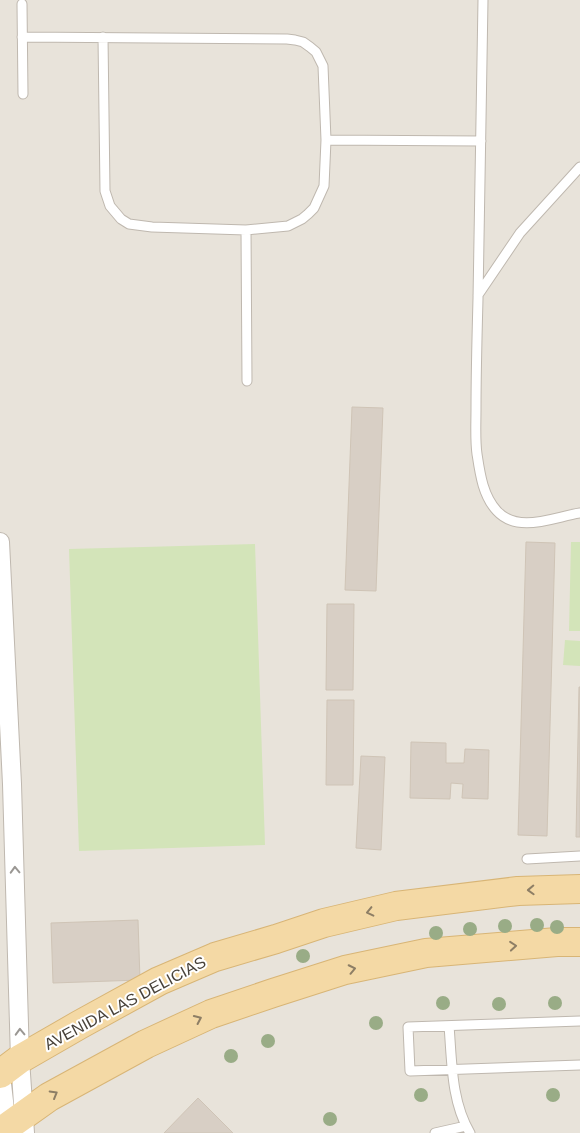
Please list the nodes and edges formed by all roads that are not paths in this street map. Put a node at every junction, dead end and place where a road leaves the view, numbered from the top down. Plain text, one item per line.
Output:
1 (483, 0) edge
2 (22, 4) dead end
3 (22, 37) junction
4 (103, 38) junction
5 (23, 94) dead end
6 (326, 140) junction
7 (481, 140) junction
8 (580, 167) edge
9 (246, 230) junction
10 (478, 295) junction
11 (247, 381) dead end
12 (580, 514) edge
13 (0, 542) edge
14 (6, 783) edge
15 (580, 856) edge
16 (527, 859) dead end
17 (580, 889) edge
18 (580, 942) edge
19 (580, 1021) edge
20 (449, 1026) junction
21 (580, 1065) edge
22 (5, 1068) edge
23 (452, 1070) junction
24 (14, 1126) edge
25 (468, 1130) edge
26 (435, 1133) edge

1 - 7 lane
2 - 3 lane
3 - 4 lane
3 - 5 lane
4 - 6 lane
4 - 9 lane
6 - 7 lane
6 - 9 lane
7 - 10 lane
8 - 10 lane
9 - 11 lane
10 - 12 lane
13 - 14 street
22 -> 14 street
15 - 16 lane
17 -> 22 main road, AVENIDA LAS DELICIAS
24 -> 18 main road
19 - 20 lane
20 - 23 lane
20 - 23 lane
21 - 23 lane
22 - 24 street
22 - 24 street
23 - 25 lane
25 - 26 lane

